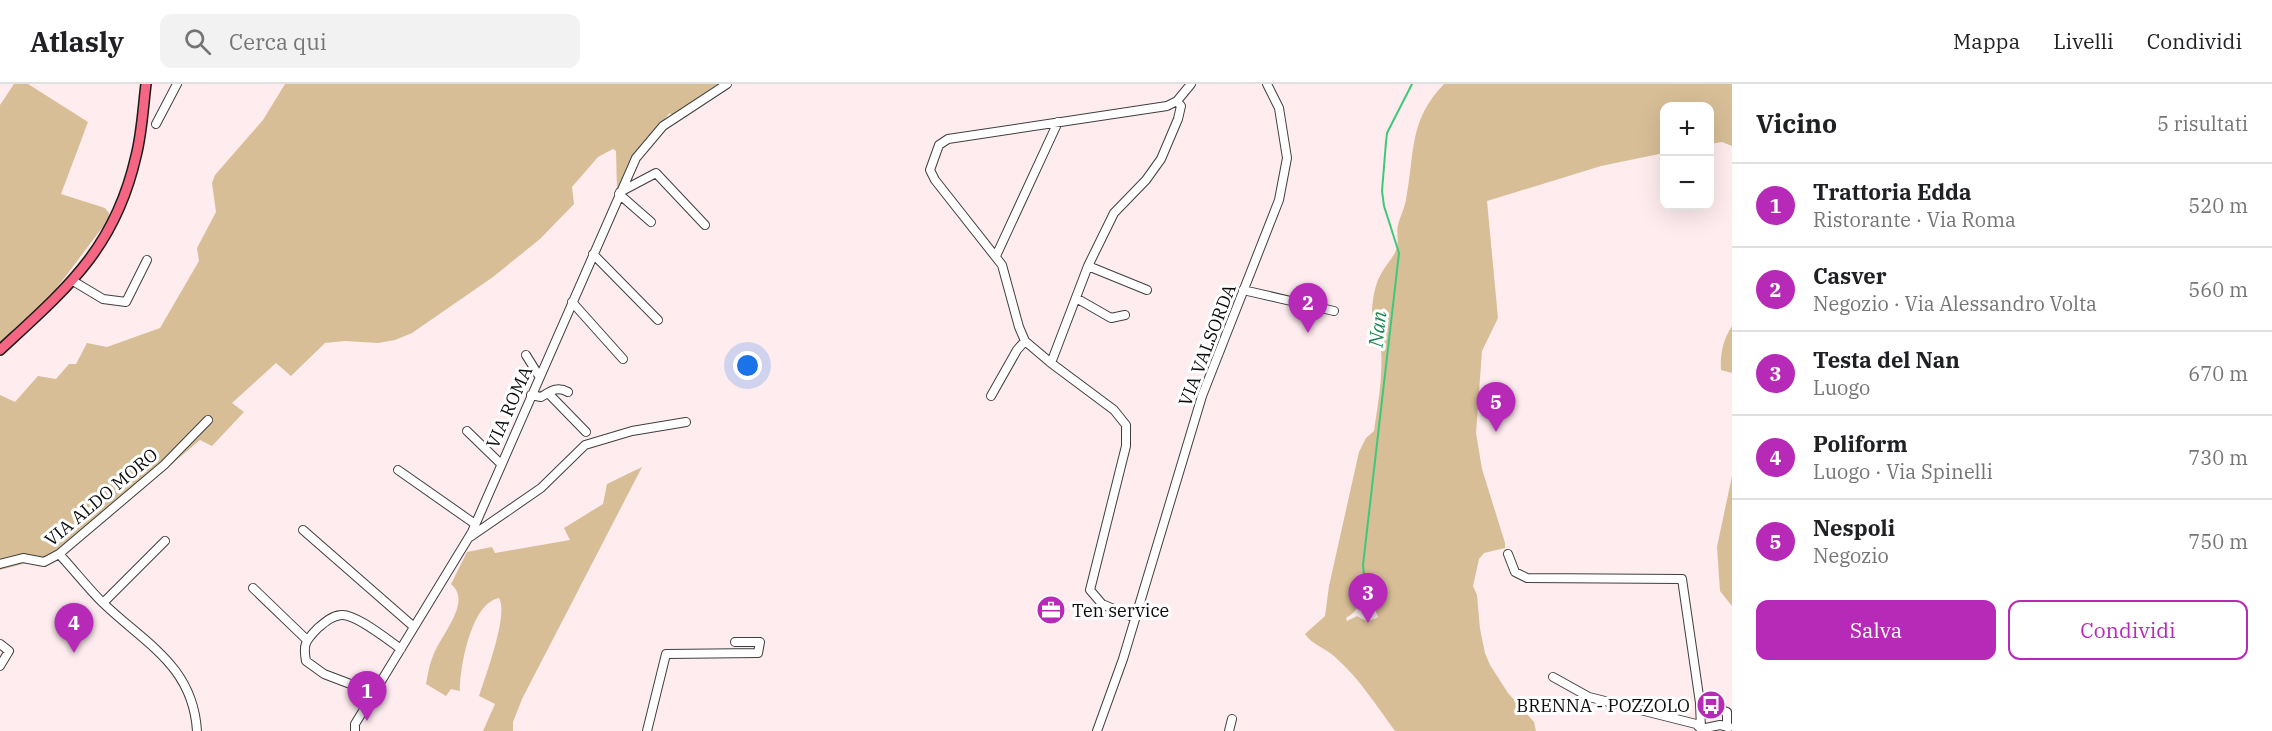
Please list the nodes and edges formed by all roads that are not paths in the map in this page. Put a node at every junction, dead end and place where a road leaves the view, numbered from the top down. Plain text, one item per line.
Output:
1 (146, 84) edge
2 (177, 84) edge
3 (727, 84) edge
4 (1191, 84) edge
5 (1267, 84) edge
6 (1177, 101) junction
7 (1058, 122) junction
8 (156, 124) dead end
9 (620, 193) junction
10 (651, 222) dead end
11 (705, 225) dead end
12 (593, 254) junction
13 (996, 256) junction
14 (147, 260) dead end
15 (1088, 266) junction
16 (73, 281) junction
17 (1148, 290) dead end
18 (1243, 290) junction
19 (1076, 298) junction
20 (572, 302) junction
21 (1334, 311) dead end
22 (1125, 315) dead end
23 (658, 320) dead end
24 (1025, 341) junction
25 (0, 350) edge
26 (526, 355) dead end
27 (623, 359) dead end
28 (1051, 363) junction
29 (539, 376) junction
30 (568, 392) dead end
31 (548, 393) junction
32 (531, 395) junction
33 (991, 396) dead end
34 (208, 420) dead end
35 (686, 422) dead end
36 (467, 431) dead end
37 (586, 432) dead end
38 (501, 464) junction
39 (398, 470) dead end
40 (475, 524) junction
41 (303, 530) dead end
42 (469, 537) junction
43 (165, 541) dead end
44 (59, 554) junction
45 (1508, 554) dead end
46 (0, 564) edge
47 (254, 588) dead end
48 (103, 603) junction
49 (1135, 618) junction
50 (414, 627) junction
51 (307, 640) junction
52 (735, 642) dead end
53 (0, 644) edge
54 (401, 649) junction
55 (0, 666) edge
56 (1553, 677) dead end
57 (374, 693) junction
58 (1700, 703) junction
59 (1232, 719) dead end
60 (1730, 727) edge
61 (1701, 730) edge
62 (197, 731) edge
63 (355, 731) edge
64 (647, 731) edge
65 (1097, 731) edge
66 (1229, 731) edge

1 - 16 main road
2 - 8 street
3 - 9 street, VIA ROMA
4 - 6 street
5 - 18 street, VIA VALSORDA
6 - 7 street
6 - 15 street
7 - 13 street
7 - 13 street
9 - 10 street
9 - 11 street
9 - 12 street, VIA ROMA
12 - 20 street, VIA ROMA
12 - 23 street
13 - 24 street
14 - 16 street
15 - 17 street
15 - 19 street
16 - 25 main road
18 - 21 street
18 - 49 street, VIA VALSORDA
19 - 22 street
19 - 28 street
20 - 27 street
20 - 29 street, VIA ROMA
24 - 28 street
24 - 33 street
26 - 29 street
28 - 49 street
29 - 32 street, VIA ROMA
30 - 31 street
31 - 32 street
31 - 37 street
32 - 38 street, VIA ROMA
34 - 44 street, VIA ALDO MORO
35 - 42 street
36 - 38 street
38 - 40 street, VIA ROMA
39 - 40 street
40 - 42 street, VIA ROMA
41 - 50 street
42 - 50 street, VIA ROMA
43 - 48 street
44 - 46 street, VIA ALDO MORO
44 - 48 street
45 - 58 street
47 - 51 street
48 - 62 street
49 - 65 street, VIA VALSORDA
50 - 54 street, VIA ROMA
51 - 54 street
51 - 57 street
52 - 64 street
53 - 55 street
54 - 57 street, VIA ROMA
56 - 61 street
57 - 63 street, VIA ROMA
58 - 60 street
58 - 61 street
59 - 66 street
60 - 61 street

